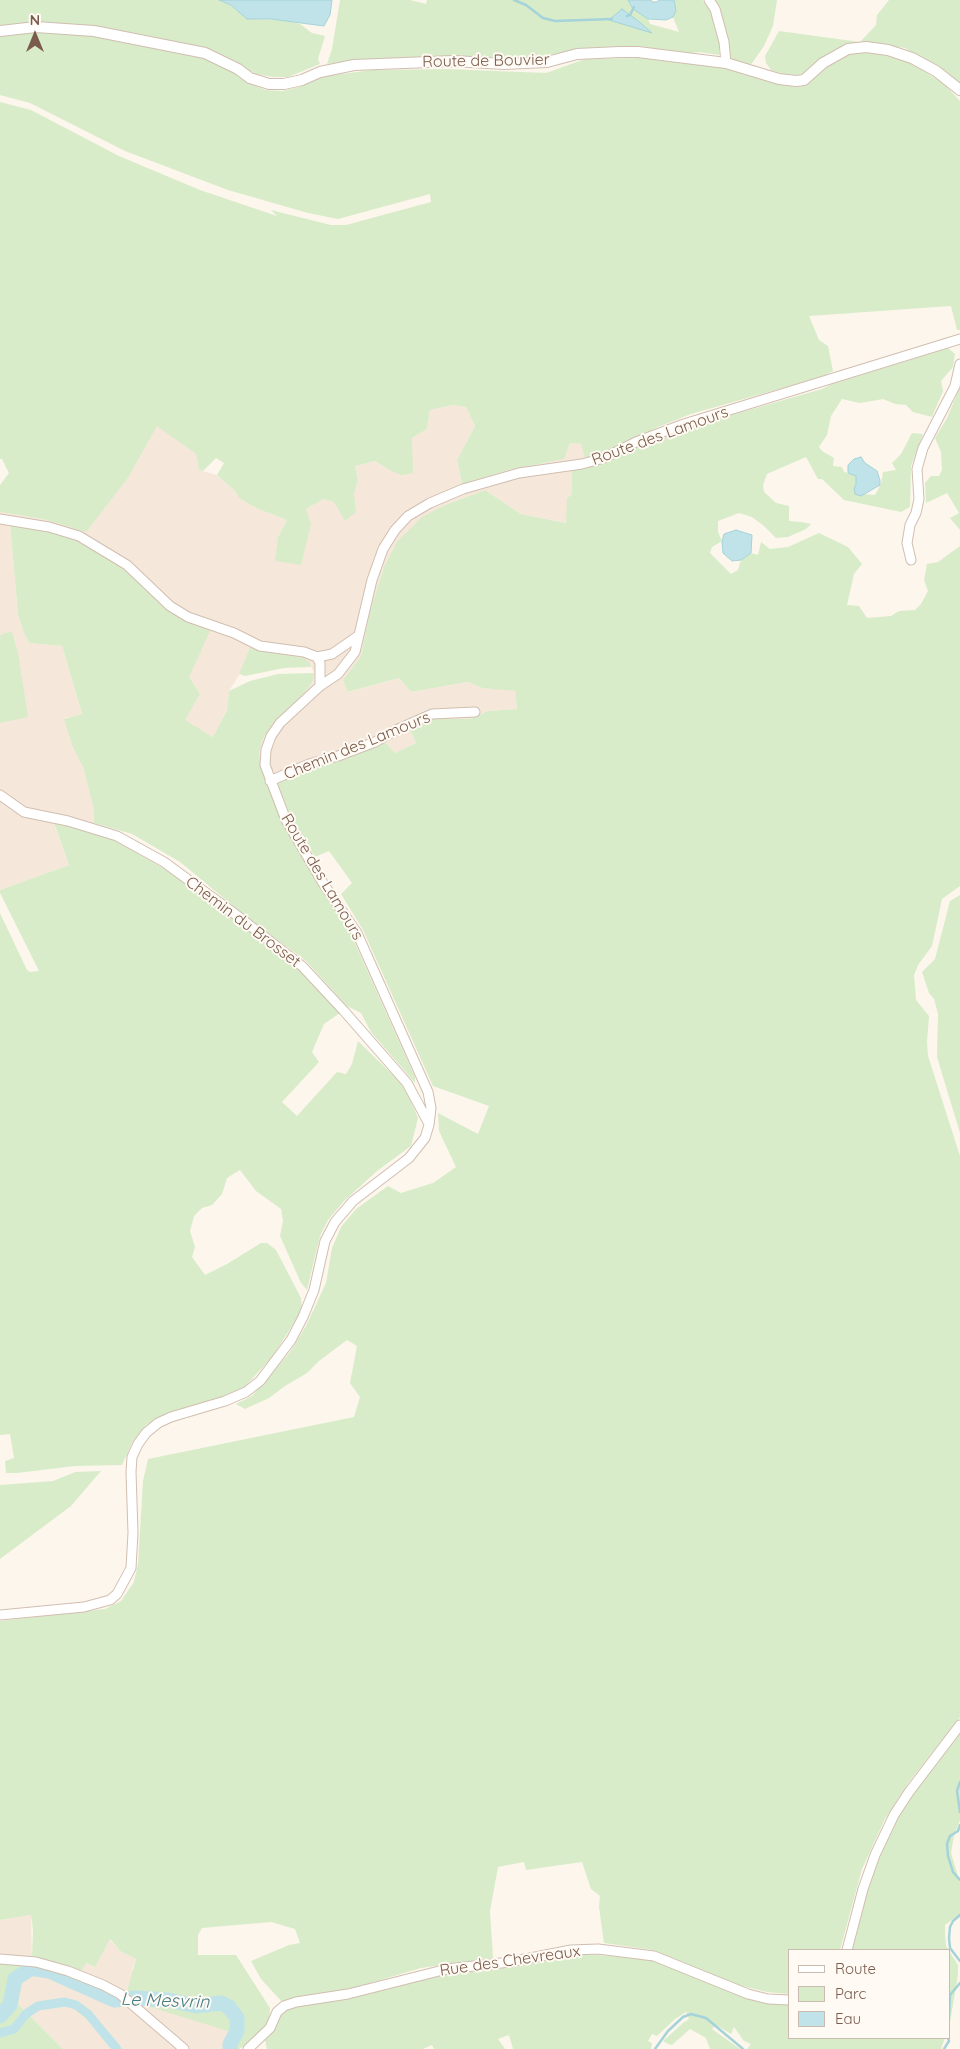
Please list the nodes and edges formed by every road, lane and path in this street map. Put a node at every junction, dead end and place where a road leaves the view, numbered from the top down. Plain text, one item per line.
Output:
1 (709, 0) edge
2 (0, 31) edge
3 (726, 63) junction
4 (960, 90) edge
5 (960, 339) edge
6 (960, 364) edge
7 (0, 519) edge
8 (911, 560) dead end
9 (358, 636) junction
10 (317, 657) junction
11 (320, 686) junction
12 (475, 712) dead end
13 (270, 781) junction
14 (0, 795) edge
15 (430, 1125) junction
16 (0, 1615) edge
17 (960, 1725) edge
18 (846, 1949) edge
19 (0, 1958) edge
20 (788, 2000) edge
21 (184, 2049) edge
22 (248, 2049) edge

1 - 3 street
2 - 3 street, Route de Bouvier
3 - 4 street, Route de Bouvier
5 - 9 street, Route des Lamours
6 - 8 street
7 - 10 street
9 - 10 street
9 - 11 street, Route des Lamours
10 - 11 street
11 - 13 street, Route des Lamours
12 - 13 street, Chemin des Lamours
13 - 15 street, Route des Lamours
14 - 15 street, Chemin du Brosset
15 - 16 street, Route des Lamours
17 - 18 street
19 - 21 street
20 - 22 street, Rue des Chevreaux

